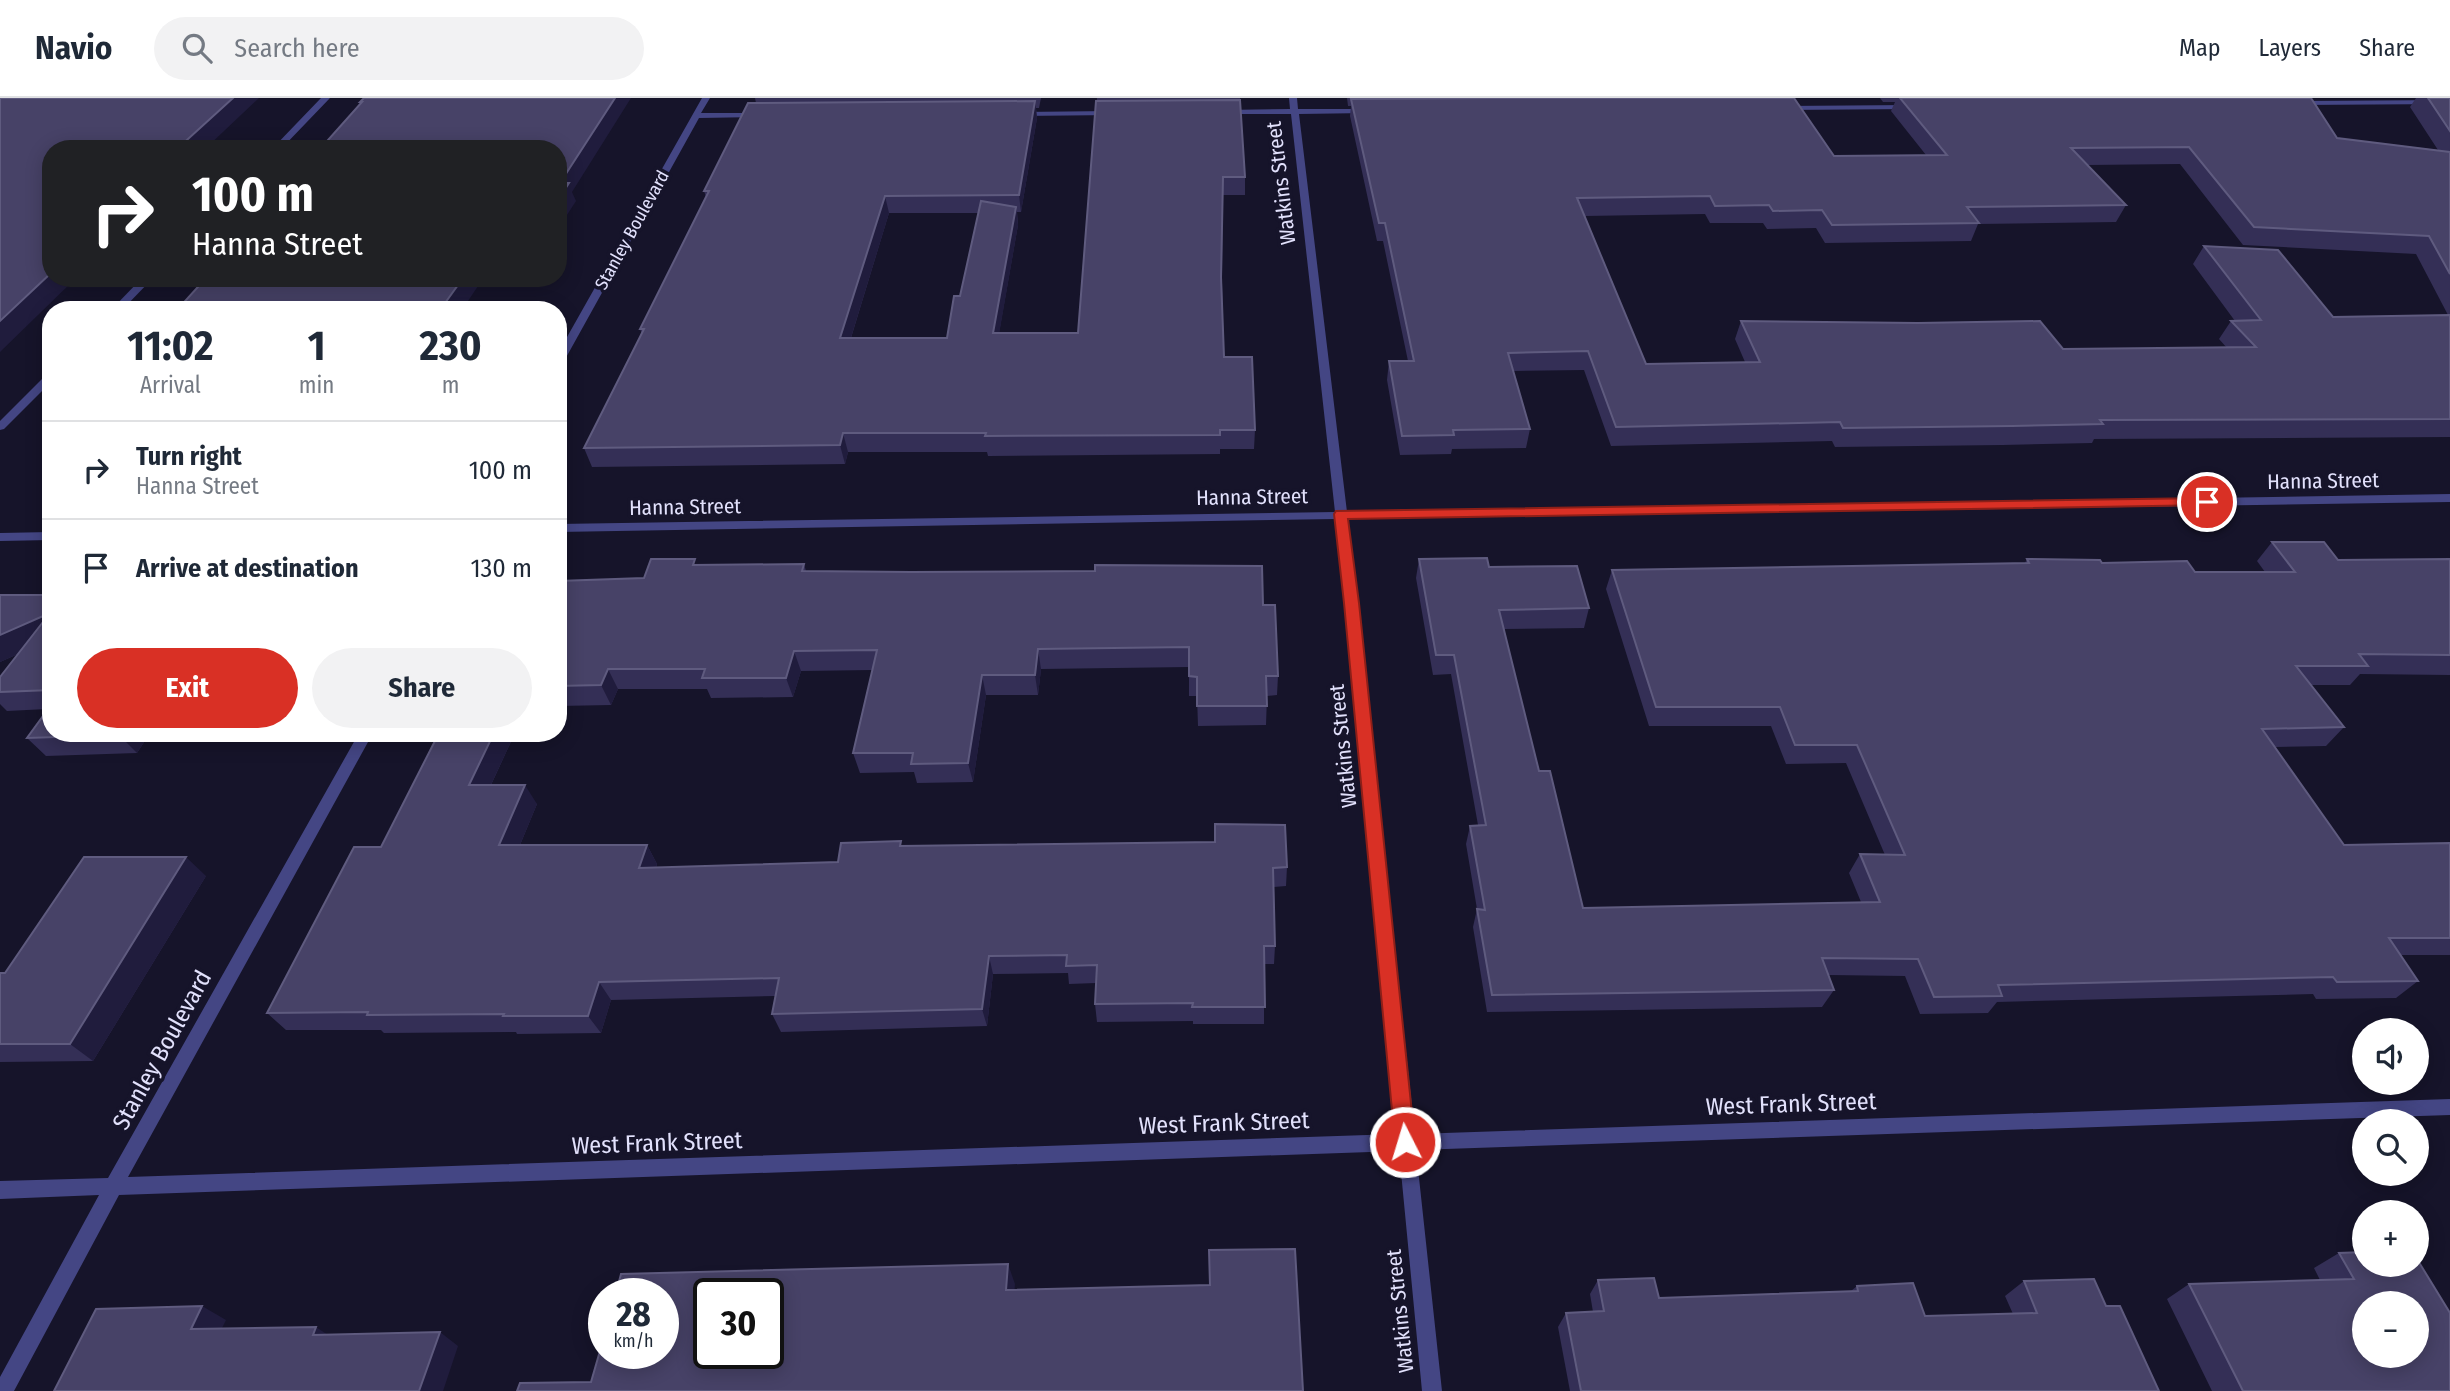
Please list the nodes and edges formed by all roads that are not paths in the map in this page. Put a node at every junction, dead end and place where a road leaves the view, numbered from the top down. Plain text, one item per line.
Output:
1 (326, 98) edge
2 (706, 98) edge
3 (1293, 98) edge
4 (2450, 102) edge
5 (2288, 103) edge
6 (1916, 107) edge
7 (1777, 108) edge
8 (1373, 111) edge
9 (1217, 112) edge
10 (1296, 112) junction
11 (1119, 113) edge
12 (1007, 114) edge
13 (770, 115) edge
14 (697, 116) junction
15 (285, 140) edge
16 (139, 287) edge
17 (125, 301) edge
18 (567, 347) edge
19 (42, 385) edge
20 (0, 427) edge
21 (2450, 498) edge
22 (1340, 514) junction
23 (567, 528) edge
24 (42, 536) edge
25 (0, 537) edge
26 (361, 742) edge
27 (2450, 1107) edge
28 (1405, 1142) junction
29 (113, 1187) junction
30 (0, 1190) edge
31 (3, 1391) edge
32 (1432, 1391) edge

1 - 15 street
2 - 14 street, Stanley Boulevard
3 - 10 street, Watkins Street
4 - 5 street
6 - 7 street
8 - 10 street
9 - 10 street
10 - 22 street, Watkins Street
11 - 12 street
13 - 14 street
14 - 18 street, Stanley Boulevard
16 - 17 street
19 - 20 street
21 - 22 street, Hanna Street
22 - 23 street, Hanna Street
22 - 28 street, Watkins Street
24 - 25 street
26 - 29 street, Stanley Boulevard
27 - 28 street, West Frank Street
28 - 29 street, West Frank Street
28 - 32 street, Watkins Street
29 - 30 street, West Frank Street
29 - 31 street, Stanley Boulevard

